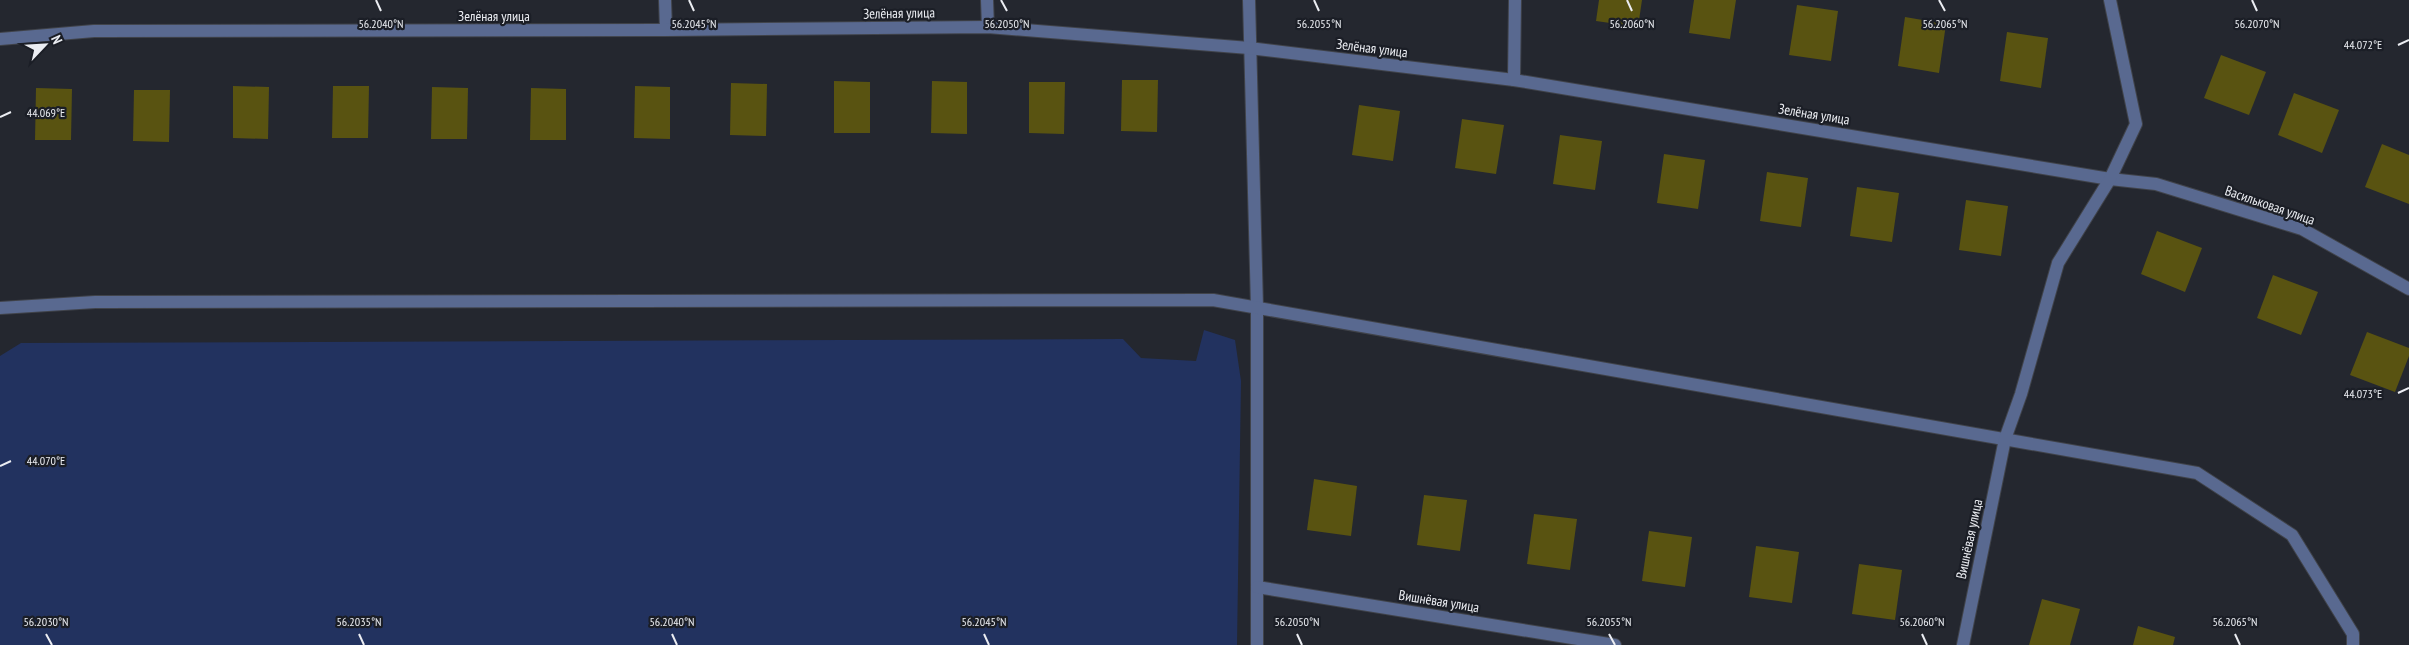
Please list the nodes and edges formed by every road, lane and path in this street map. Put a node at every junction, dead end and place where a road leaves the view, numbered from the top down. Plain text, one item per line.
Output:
1 (665, 0) edge
2 (987, 0) edge
3 (1249, 0) edge
4 (1515, 0) edge
5 (2110, 0) edge
6 (988, 27) junction
7 (666, 30) junction
8 (0, 39) edge
9 (1249, 48) junction
10 (1514, 80) junction
11 (2110, 179) junction
12 (2409, 289) edge
13 (1256, 307) junction
14 (0, 308) edge
15 (2005, 439) junction
16 (1257, 587) junction
17 (1257, 645) edge
18 (1615, 645) edge
19 (1963, 645) edge
20 (2353, 645) edge

1 - 7 street
2 - 6 street
3 - 9 street
4 - 10 street
5 - 11 street, Вишнёвая улица
6 - 7 street, Зелёная улица
6 - 9 street, Зелёная улица
7 - 8 street, Зелёная улица
9 - 10 street, Зелёная улица
9 - 13 street
10 - 11 street, Зелёная улица
11 - 12 street, Васильковая улица
11 - 15 street, Вишнёвая улица
13 - 14 street
13 - 15 street
13 - 16 street
15 - 19 street, Вишнёвая улица
15 - 20 street
16 - 17 street
16 - 18 street, Вишнёвая улица

